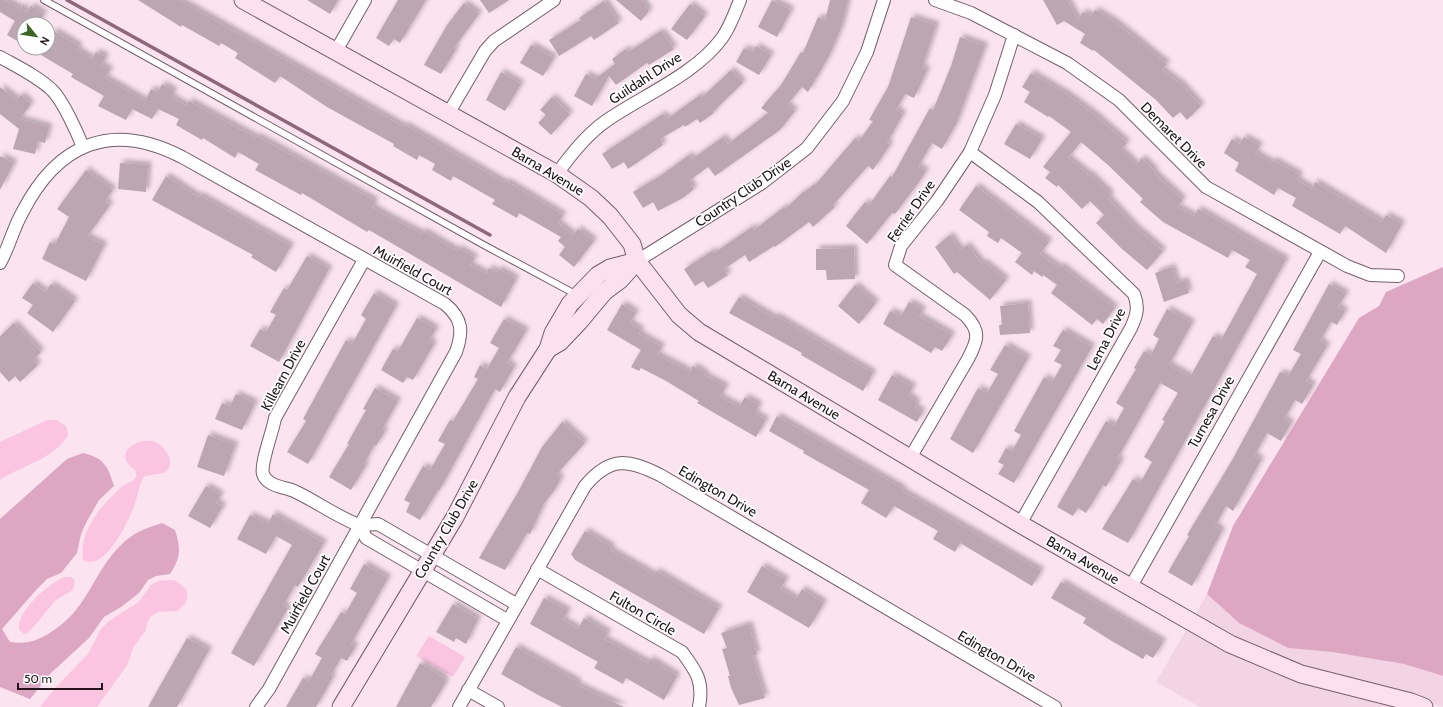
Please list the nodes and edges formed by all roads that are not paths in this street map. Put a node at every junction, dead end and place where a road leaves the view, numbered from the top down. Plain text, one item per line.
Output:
1 (44, 0) edge
2 (243, 0) edge
3 (365, 0) edge
4 (554, 0) edge
5 (740, 0) edge
6 (884, 0) edge
7 (936, 0) edge
8 (1014, 34) junction
9 (336, 51) junction
10 (0, 57) edge
11 (448, 114) junction
12 (83, 147) junction
13 (970, 152) junction
14 (557, 174) junction
15 (1320, 252) junction
16 (364, 260) junction
17 (637, 261) junction
18 (0, 263) edge
19 (1398, 276) dead end
20 (579, 295) junction
21 (548, 349) junction
22 (910, 458) junction
23 (1020, 524) junction
24 (360, 525) junction
25 (427, 553) junction
26 (537, 569) junction
27 (422, 571) junction
28 (484, 586) junction
29 (1130, 588) junction
30 (474, 601) junction
31 (516, 604) junction
32 (507, 620) junction
33 (468, 690) junction
34 (1414, 705) edge
35 (256, 707) edge
36 (341, 707) edge
37 (459, 707) edge
38 (498, 707) edge
39 (698, 707) edge
40 (1055, 707) edge

1 - 20 lane
2 - 9 street, Barna Avenue
3 - 9 street
4 - 11 street
5 - 14 street, Guildahl Drive
6 - 17 street, Country Club Drive
7 - 8 street, Demaret Drive
8 - 13 street, Ferrier Drive
8 - 15 street, Demaret Drive
9 - 11 street, Barna Avenue
10 - 12 street
11 - 14 street, Barna Avenue
12 - 16 street, Muirfield Court
12 - 18 street, Muirfield Court
13 - 22 street, Ferrier Drive
13 - 23 street, Lema Drive
14 - 17 street, Barna Avenue
15 - 19 street, Demaret Drive
15 - 29 street, Turnesa Drive
16 - 24 street, Muirfield Court
16 - 24 street, Killearn Drive
17 - 20 street, Country Club Drive
17 - 21 street, Country Club Drive
17 - 22 street, Barna Avenue
20 - 21 street, Country Club Drive
21 - 25 street, Country Club Drive
22 - 23 street, Barna Avenue
23 - 29 street, Barna Avenue
24 - 25 street, Killearn Drive
24 - 27 street, Killearn Drive
24 - 35 street, Muirfield Court
25 - 27 street, Country Club Drive
25 - 28 street, Killearn Drive
26 - 31 street, Edington Drive
26 - 39 street, Fulton Circle
26 - 40 street, Edington Drive
27 - 30 street, Killearn Drive
27 - 36 street, Country Club Drive
28 - 30 street
28 - 31 street, Killearn Drive
29 - 34 street, Barna Avenue
30 - 32 street, Killearn Drive
31 - 32 street, Edington Drive
32 - 33 street, Edington Drive
33 - 37 street, Edington Drive
33 - 38 street

